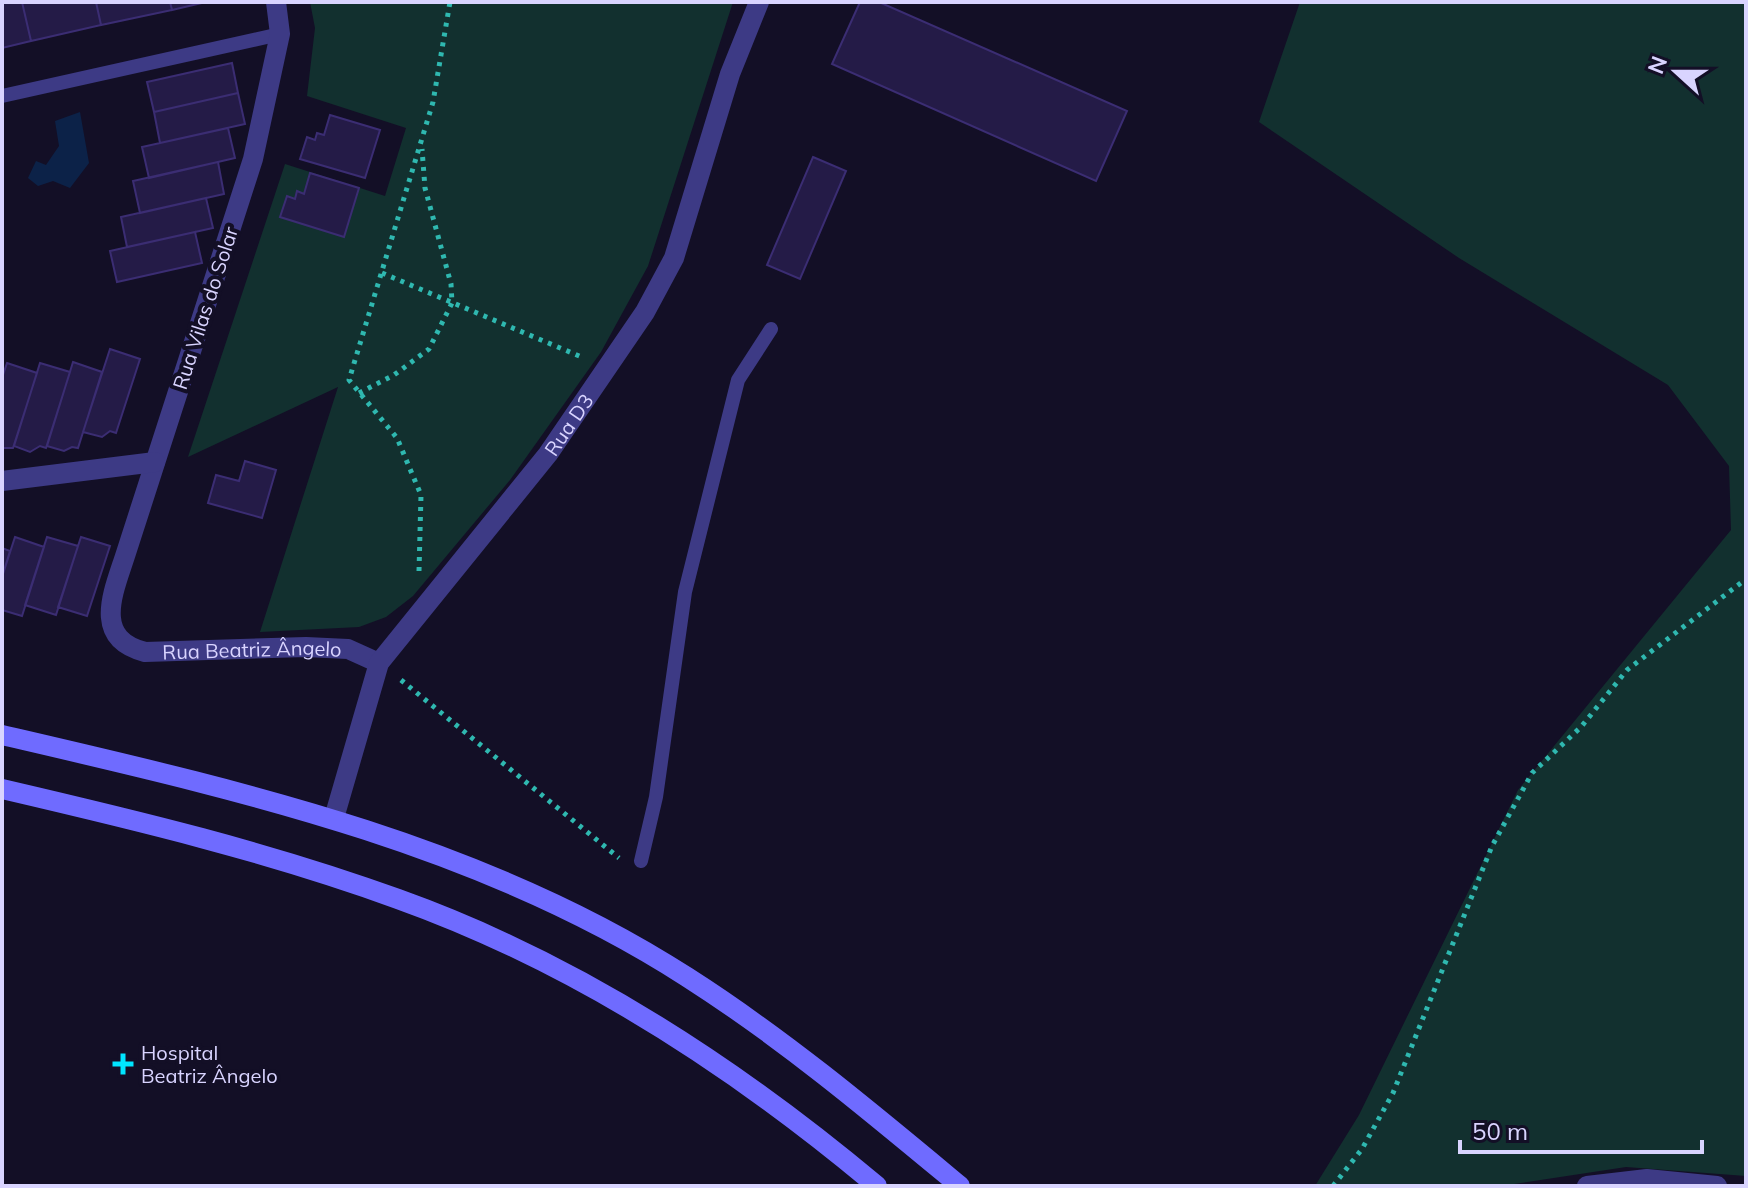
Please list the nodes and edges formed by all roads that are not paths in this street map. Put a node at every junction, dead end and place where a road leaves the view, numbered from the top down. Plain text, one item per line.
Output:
1 (276, 2) edge
2 (759, 2) edge
3 (280, 34) junction
4 (2, 96) edge
5 (771, 329) dead end
6 (155, 462) junction
7 (2, 481) edge
8 (379, 663) junction
9 (2, 735) edge
10 (2, 789) edge
11 (334, 818) junction
12 (641, 861) road end
13 (877, 1186) edge
14 (960, 1186) edge
15 (1587, 1186) edge
16 (1717, 1186) edge

1 - 3 street, Rua Vilas do Solar
2 - 8 street, Rua D3
3 - 4 lane
3 - 6 street, Rua Vilas do Solar
5 - 12 lane
6 - 7 street
6 - 8 street, Rua Beatriz Ângelo
8 - 11 street, Rua D3
9 - 11 main road
10 - 13 main road
11 - 14 main road
15 - 16 street

